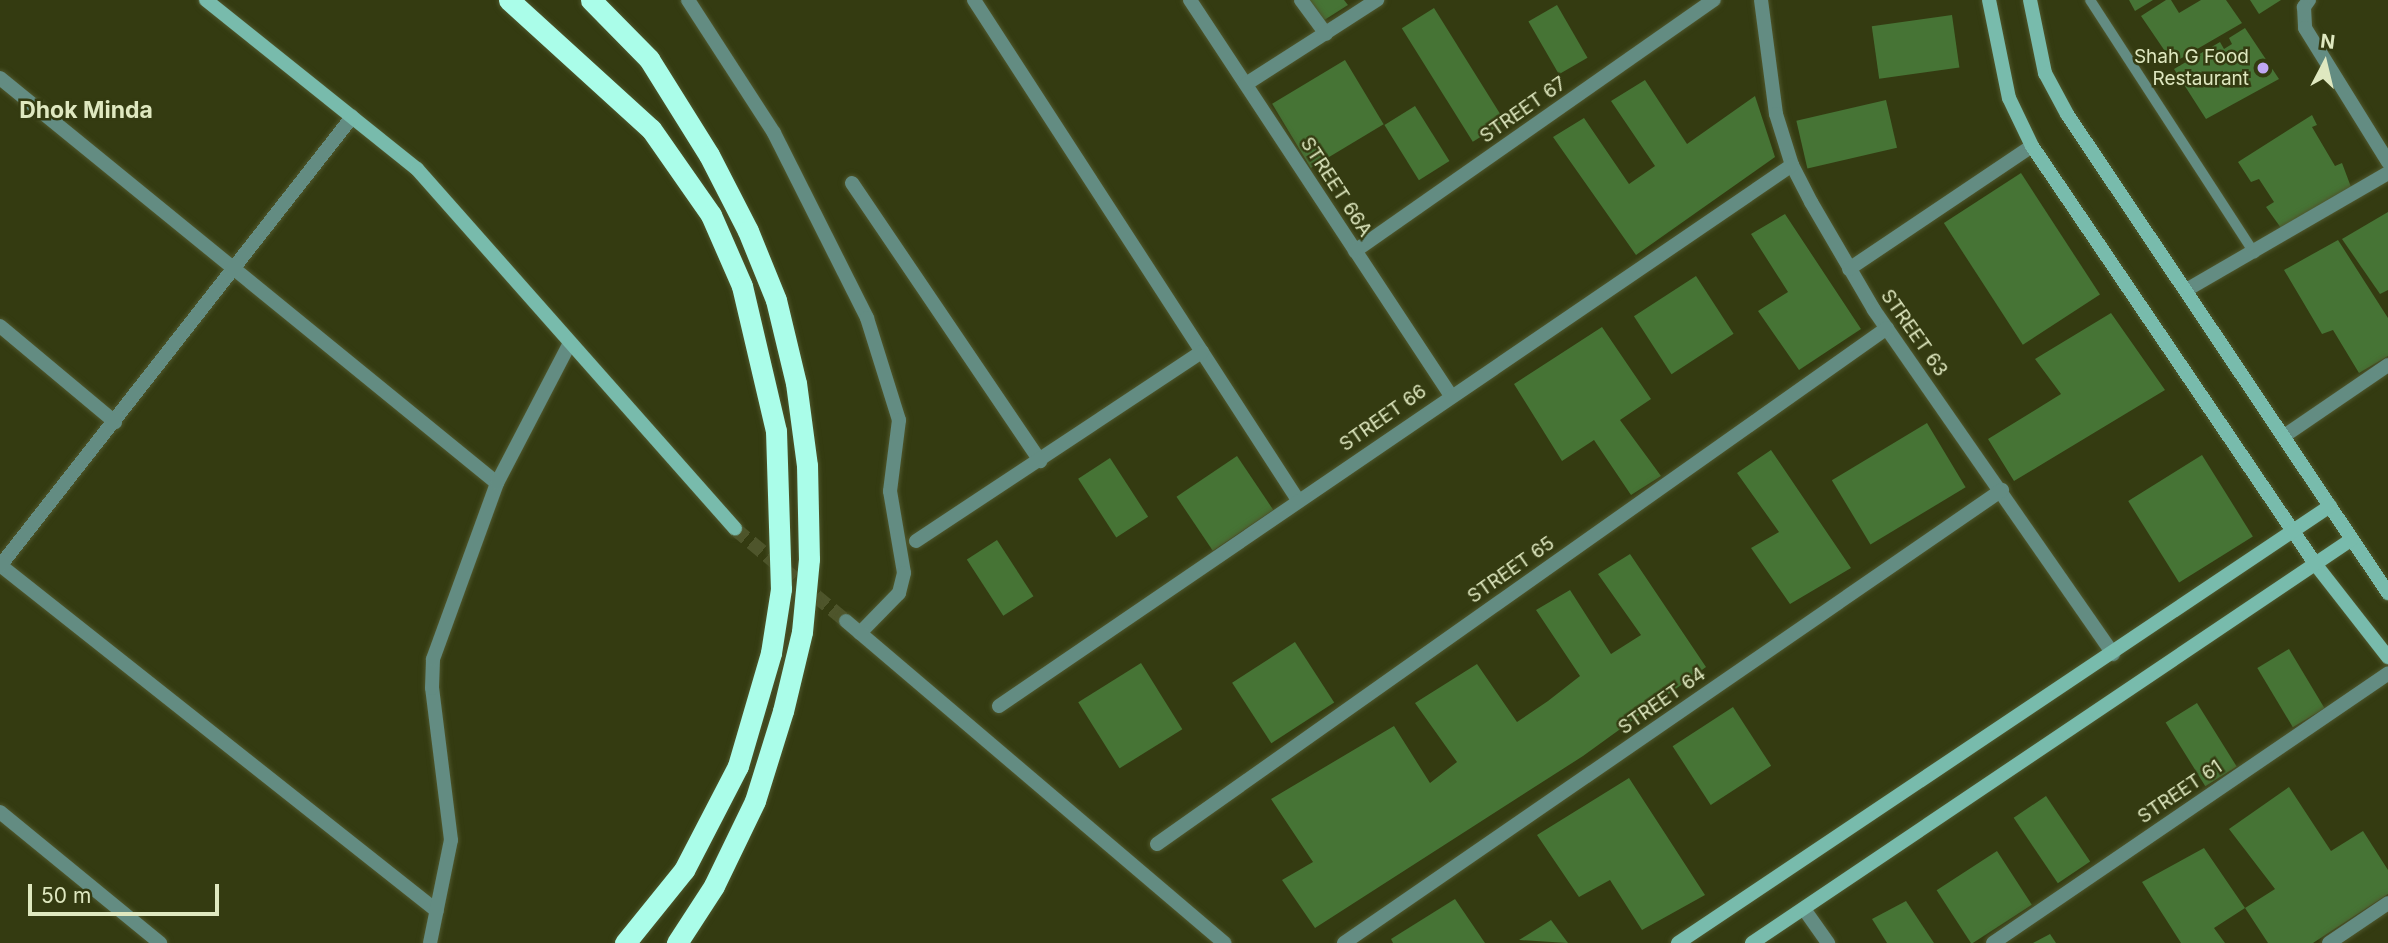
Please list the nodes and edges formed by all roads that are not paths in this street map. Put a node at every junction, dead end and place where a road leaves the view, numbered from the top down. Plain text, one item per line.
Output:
1 (206, 0) edge
2 (509, 0) edge
3 (590, 0) edge
4 (688, 0) edge
5 (974, 0) edge
6 (1191, 0) edge
7 (1301, 0) edge
8 (1377, 0) edge
9 (1714, 0) edge
10 (1760, 0) edge
11 (1989, 0) edge
12 (2030, 0) edge
13 (2090, 0) edge
14 (2309, 0) edge
15 (1326, 34) junction
16 (0, 78) edge
17 (1246, 84) junction
18 (352, 117) junction
19 (2032, 146) junction
20 (2388, 162) edge
21 (1792, 165) junction
22 (2388, 173) edge
23 (852, 183) dead end
24 (1355, 251) junction
25 (2254, 253) junction
26 (235, 268) junction
27 (1849, 269) junction
28 (2188, 289) junction
29 (0, 326) edge
30 (1887, 328) junction
31 (570, 342) junction
32 (1202, 352) junction
33 (2388, 365) edge
34 (1450, 395) junction
35 (115, 422) junction
36 (2284, 436) junction
37 (1040, 461) junction
38 (497, 483) junction
39 (2002, 490) junction
40 (1298, 500) junction
41 (2330, 506) junction
42 (735, 529) tunnel mouth
43 (2294, 531) junction
44 (2352, 539) junction
45 (916, 541) dead end
46 (2316, 565) junction
47 (0, 566) edge
48 (2388, 593) edge
49 (846, 621) tunnel mouth
50 (860, 633) junction
51 (2113, 654) junction
52 (2388, 657) edge
53 (2388, 674) edge
54 (999, 706) dead end
55 (0, 812) edge
56 (1157, 844) dead end
57 (2388, 903) edge
58 (1804, 909) junction
59 (436, 911) junction
60 (1996, 942) edge
61 (160, 943) edge
62 (430, 943) edge
63 (625, 943) edge
64 (677, 943) edge
65 (1224, 943) edge
66 (1344, 943) edge
67 (1678, 943) edge
68 (1752, 943) edge
69 (1828, 943) edge
70 (2329, 943) edge

1 - 18 street
2 - 63 highway
3 - 64 highway
4 - 50 street
5 - 32 street
6 - 17 street, STREET 66A
7 - 15 street
8 - 15 street
9 - 24 street, STREET 67
10 - 21 street, STREET 63
11 - 19 street
12 - 28 street
13 - 25 lane
14 - 20 street
15 - 17 street
16 - 26 street
17 - 24 street, STREET 66A
18 - 26 street
18 - 31 street
19 - 27 street
19 - 43 street
21 - 27 street, STREET 63
21 - 34 street, STREET 66
22 - 25 street
23 - 37 street
24 - 34 street, STREET 66A
25 - 28 street
26 - 35 street
26 - 38 street
27 - 30 street, STREET 63
28 - 36 street
29 - 35 street
30 - 39 street, STREET 63
30 - 56 street, STREET 65
31 - 38 street
31 - 42 street
32 - 37 street
32 - 40 street
33 - 36 street
34 - 40 street, STREET 66
35 - 47 street
36 - 41 street
37 - 45 street
38 - 59 street
39 - 51 street, STREET 63
39 - 66 street, STREET 64
40 - 54 street, STREET 66
41 - 43 street
41 - 44 street
43 - 46 street
43 - 51 street
44 - 46 street
44 - 48 street
46 - 52 street
46 - 58 street
47 - 59 street
49 - 50 street
50 - 65 street
51 - 67 street
53 - 60 street, STREET 61
55 - 61 street
57 - 70 street
58 - 68 street
58 - 69 street
59 - 62 street

